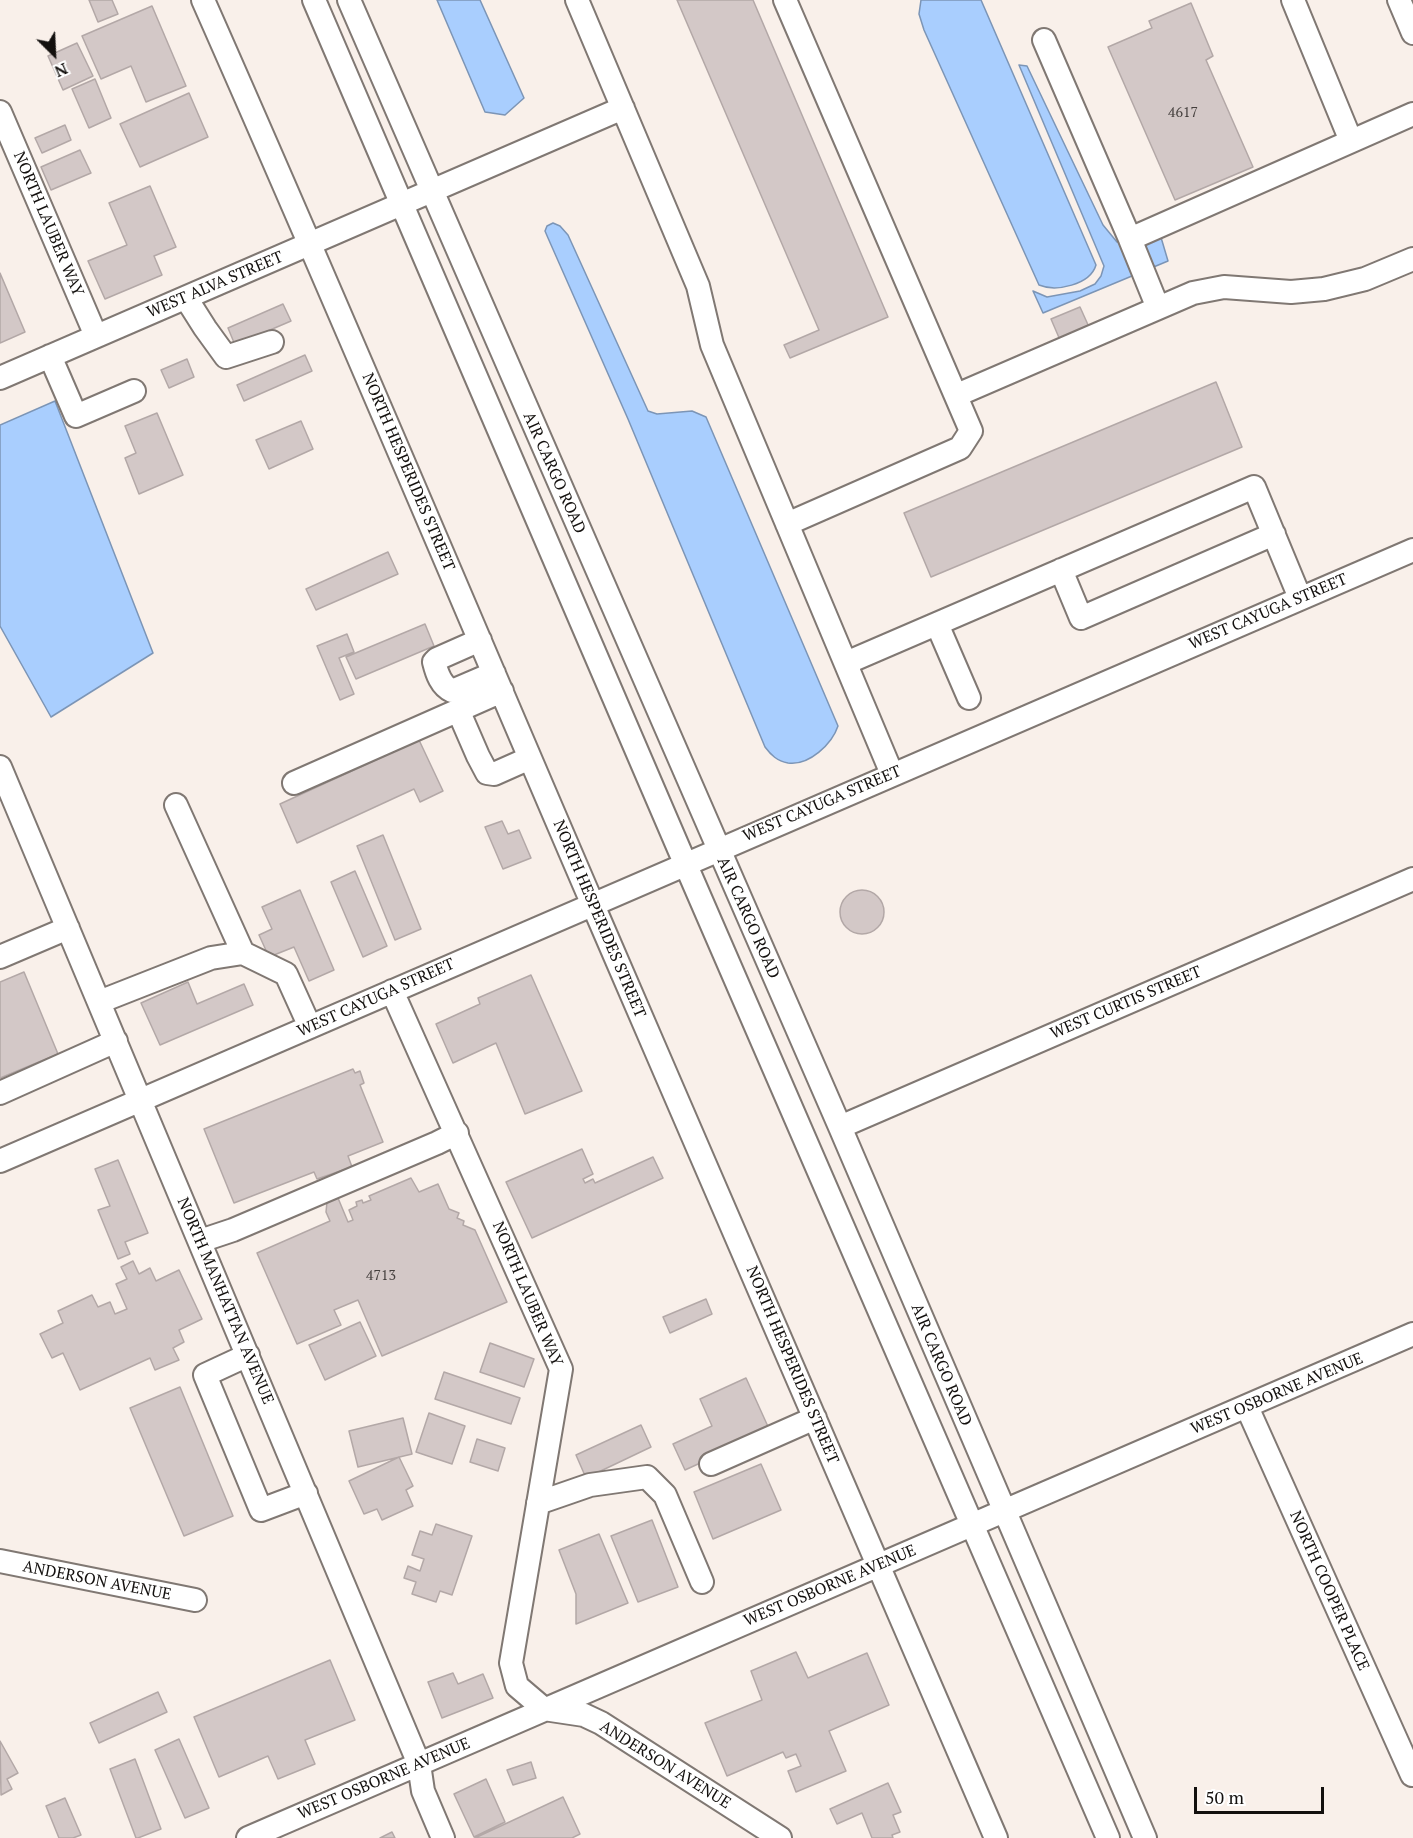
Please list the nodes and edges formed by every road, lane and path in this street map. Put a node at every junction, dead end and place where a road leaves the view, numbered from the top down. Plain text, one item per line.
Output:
1 (202, 0) edge
2 (314, 0) edge
3 (349, 0) edge
4 (577, 0) edge
5 (785, 0) edge
6 (1293, 0) edge
7 (1399, 0) edge
8 (1412, 30) edge
9 (1044, 40) dead end
10 (623, 108) junction
11 (0, 112) edge
12 (1413, 114) edge
13 (1351, 141) junction
14 (431, 192) junction
15 (403, 204) junction
16 (1130, 239) junction
17 (311, 244) junction
18 (1413, 259) edge
19 (186, 297) junction
20 (1158, 308) junction
21 (96, 336) junction
22 (272, 342) dead end
23 (50, 356) junction
24 (0, 378) edge
25 (134, 391) dead end
26 (957, 395) junction
27 (787, 524) junction
28 (1274, 534) junction
29 (1413, 550) edge
30 (1061, 570) junction
31 (1300, 598) junction
32 (937, 624) junction
33 (480, 640) junction
34 (846, 663) junction
35 (498, 682) junction
36 (969, 698) dead end
37 (458, 710) junction
38 (530, 758) junction
39 (0, 767) edge
40 (892, 774) junction
41 (294, 783) dead end
42 (176, 805) dead end
43 (718, 849) junction
44 (685, 864) junction
45 (1413, 879) edge
46 (592, 904) junction
47 (68, 928) junction
48 (243, 953) junction
49 (0, 957) edge
50 (392, 991) junction
51 (99, 1002) junction
52 (310, 1027) junction
53 (116, 1041) junction
54 (0, 1093) edge
55 (141, 1100) junction
56 (840, 1128) junction
57 (457, 1132) junction
58 (0, 1161) edge
59 (200, 1241) junction
60 (1413, 1334) edge
61 (248, 1356) junction
62 (1247, 1407) junction
63 (815, 1419) junction
64 (711, 1464) dead end
65 (306, 1493) junction
66 (538, 1503) junction
67 (1004, 1511) junction
68 (972, 1525) junction
69 (0, 1561) edge
70 (879, 1565) junction
71 (702, 1582) dead end
72 (195, 1600) dead end
73 (544, 1709) junction
74 (419, 1764) junction
75 (1412, 1775) edge
76 (248, 1838) edge
77 (443, 1838) edge
78 (780, 1838) edge
79 (996, 1838) edge
80 (1108, 1838) edge
81 (1145, 1838) edge

1 - 17 street, NORTH HESPERIDES STREET
2 - 15 street, AIR CARGO ROAD
3 - 14 street, AIR CARGO ROAD
4 - 10 street
5 - 26 street
6 - 13 street
7 - 8 street
9 - 16 street
10 - 14 street, WEST ALVA STREET
10 - 27 street
11 - 21 street, NORTH LAUBER WAY
12 - 13 street
13 - 16 street
14 - 15 street, WEST ALVA STREET
14 - 43 street, AIR CARGO ROAD
15 - 17 street, WEST ALVA STREET
15 - 44 street, AIR CARGO ROAD
16 - 20 street
17 - 19 street, WEST ALVA STREET
17 - 33 street, NORTH HESPERIDES STREET
18 - 20 street
19 - 21 street, WEST ALVA STREET
19 - 22 street
20 - 26 street
21 - 23 street, WEST ALVA STREET
23 - 24 street, WEST ALVA STREET
23 - 25 street
26 - 27 street
27 - 34 street
28 - 30 street
28 - 30 street
28 - 31 street
29 - 31 street, WEST CAYUGA STREET
30 - 32 street
31 - 40 street, WEST CAYUGA STREET
32 - 34 street
32 - 36 street
33 - 35 street, NORTH HESPERIDES STREET
33 - 35 street
34 - 40 street
35 - 37 street
35 - 38 street, NORTH HESPERIDES STREET
37 - 38 street
37 - 41 street
38 - 46 street, NORTH HESPERIDES STREET
39 - 47 street, NORTH MANHATTAN AVENUE
40 - 43 street, WEST CAYUGA STREET
42 - 48 street
43 - 44 street, WEST CAYUGA STREET
43 - 56 street, AIR CARGO ROAD
44 - 46 street, WEST CAYUGA STREET
44 - 68 street, AIR CARGO ROAD
45 - 56 street, WEST CURTIS STREET
46 - 50 street, WEST CAYUGA STREET
46 - 63 street, NORTH HESPERIDES STREET
47 - 49 street
47 - 51 street, NORTH MANHATTAN AVENUE
48 - 51 street
48 - 52 street
50 - 52 street, WEST CAYUGA STREET
50 - 57 street, NORTH LAUBER WAY
51 - 53 street, NORTH MANHATTAN AVENUE
52 - 55 street, WEST CAYUGA STREET
53 - 54 street
53 - 55 street, NORTH MANHATTAN AVENUE
55 - 58 street, WEST CAYUGA STREET
55 - 59 street, NORTH MANHATTAN AVENUE
56 - 67 street, AIR CARGO ROAD
57 - 59 street
57 - 66 street, NORTH LAUBER WAY
59 - 61 street, NORTH MANHATTAN AVENUE
60 - 62 street, WEST OSBORNE AVENUE
61 - 65 street, NORTH MANHATTAN AVENUE
61 - 65 street
62 - 67 street, WEST OSBORNE AVENUE
62 - 75 street, NORTH COOPER PLACE
63 - 64 street
63 - 70 street, NORTH HESPERIDES STREET
65 - 74 street, NORTH MANHATTAN AVENUE
66 - 71 street
66 - 73 street, NORTH LAUBER WAY
67 - 68 street, WEST OSBORNE AVENUE
67 - 81 street, AIR CARGO ROAD
68 - 70 street, WEST OSBORNE AVENUE
68 - 80 street, AIR CARGO ROAD
69 - 72 street, ANDERSON AVENUE
70 - 73 street, WEST OSBORNE AVENUE
70 - 79 street, NORTH HESPERIDES STREET
73 - 74 street, WEST OSBORNE AVENUE
73 - 78 street, ANDERSON AVENUE
74 - 76 street, WEST OSBORNE AVENUE
74 - 77 street, NORTH MANHATTAN AVENUE

